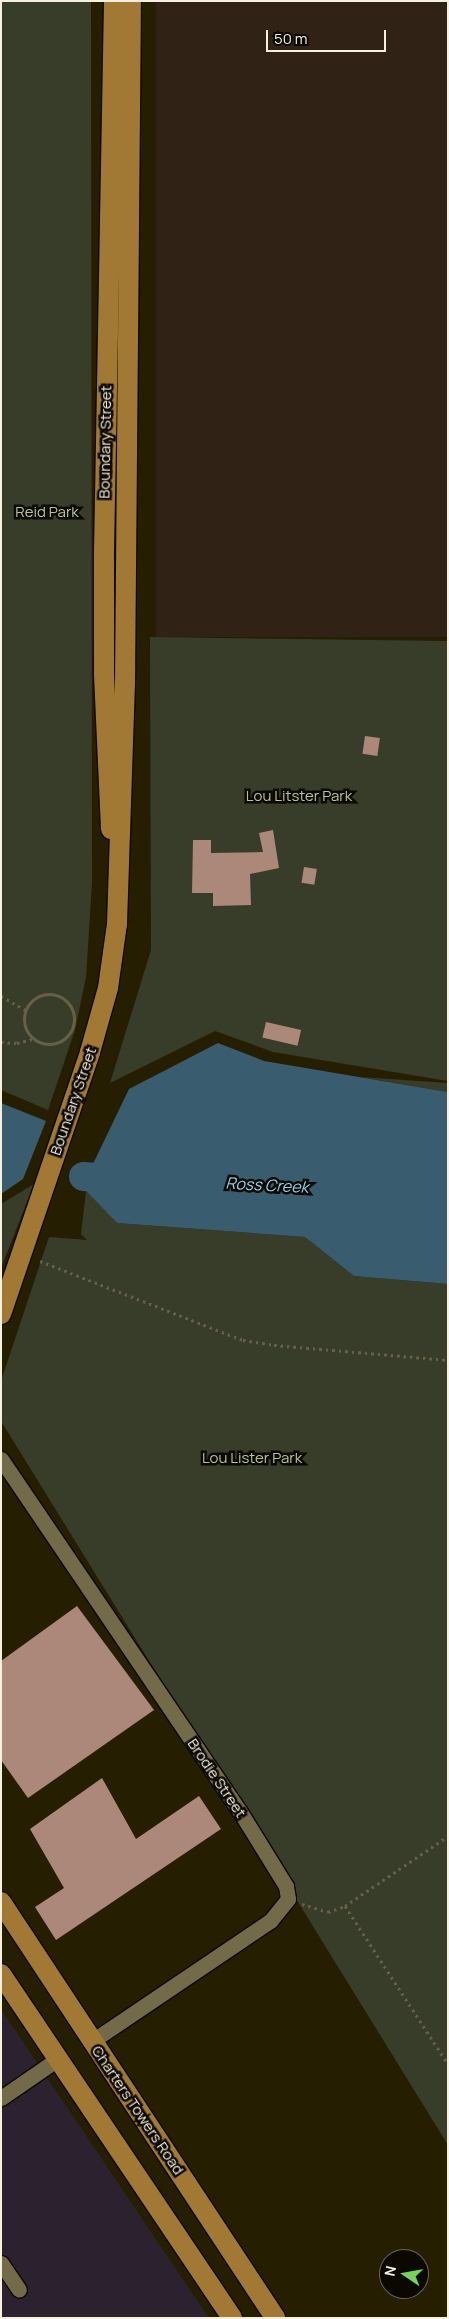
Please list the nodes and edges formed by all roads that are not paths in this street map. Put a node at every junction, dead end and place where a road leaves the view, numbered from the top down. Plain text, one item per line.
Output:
1 (114, 1) edge
2 (131, 1) edge
3 (118, 883) junction
4 (1, 1314) edge
5 (1, 1459) edge
6 (1, 1902) edge
7 (1, 1974) edge
8 (92, 2041) junction
9 (59, 2058) junction
10 (1, 2098) edge
11 (1, 2263) edge
12 (19, 2290) dead end
13 (232, 2318) edge
14 (275, 2318) edge

1 - 3 main road, Boundary Street
2 - 3 main road, Boundary Street
3 - 4 main road, Boundary Street
5 - 8 street, Brodie Street
6 - 8 main road, Charters Towers Road
7 - 9 main road
8 - 14 main road, Charters Towers Road
9 - 10 street
9 - 13 main road
11 - 12 street

